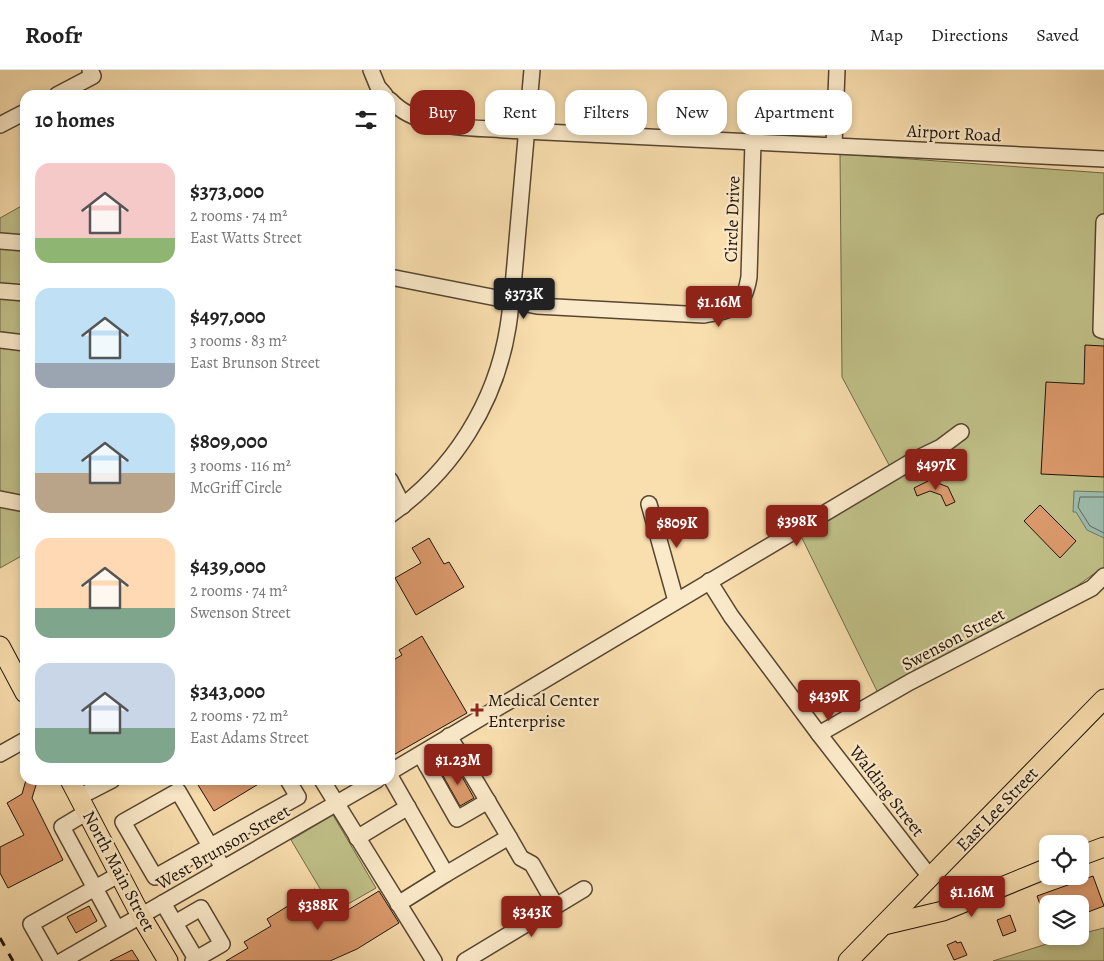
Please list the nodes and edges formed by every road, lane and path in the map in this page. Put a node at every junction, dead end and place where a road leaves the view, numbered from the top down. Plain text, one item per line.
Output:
1 (371, 70) edge
2 (532, 70) edge
3 (837, 70) edge
4 (92, 73) edge
5 (65, 90) edge
6 (381, 90) edge
7 (530, 90) edge
8 (395, 103) edge
9 (20, 115) edge
10 (0, 125) edge
11 (485, 129) edge
12 (555, 133) edge
13 (526, 135) edge
14 (753, 142) junction
15 (834, 146) junction
16 (1104, 159) edge
17 (1104, 222) edge
18 (0, 241) edge
19 (20, 243) edge
20 (395, 278) edge
21 (0, 291) edge
22 (20, 293) edge
23 (512, 301) junction
24 (1104, 331) edge
25 (0, 340) edge
26 (20, 342) edge
27 (961, 432) dead end
28 (395, 490) edge
29 (0, 499) edge
30 (20, 503) edge
31 (649, 504) dead end
32 (403, 506) junction
33 (395, 512) edge
34 (1103, 580) edge
35 (709, 581) junction
36 (676, 601) junction
37 (0, 646) edge
38 (20, 684) edge
39 (1104, 699) edge
40 (819, 734) junction
41 (20, 743) edge
42 (453, 743) junction
43 (0, 754) edge
44 (424, 760) junction
45 (395, 770) edge
46 (102, 785) edge
47 (291, 785) edge
48 (325, 785) edge
49 (368, 785) edge
50 (395, 785) edge
51 (79, 796) edge
52 (488, 801) junction
53 (336, 804) junction
54 (408, 807) junction
55 (358, 838) junction
56 (509, 838) junction
57 (210, 846) junction
58 (1104, 847) edge
59 (1089, 853) edge
60 (223, 868) junction
61 (1039, 872) edge
62 (120, 874) junction
63 (446, 874) junction
64 (930, 877) junction
65 (95, 888) junction
66 (584, 889) dead end
67 (163, 903) junction
68 (398, 904) junction
69 (556, 906) junction
70 (141, 916) junction
71 (175, 923) junction
72 (884, 925) junction
73 (117, 929) junction
74 (195, 960) edge
75 (52, 961) edge
76 (62, 961) edge
77 (168, 961) edge
78 (434, 961) edge
79 (465, 961) edge
80 (848, 961) edge

1 - 6 street
2 - 7 street
3 - 15 street
4 - 5 street
8 - 11 street, Airport Road
9 - 10 street
12 - 14 street, Airport Road
13 - 23 street
14 - 15 street, Airport Road
14 - 23 street, Circle Drive
15 - 16 street, Airport Road
17 - 24 street
18 - 19 street
20 - 23 street, Circle Drive
21 - 22 street
23 - 32 street
25 - 26 street
27 - 35 street
28 - 32 street
29 - 30 street
31 - 36 street
32 - 33 street
34 - 40 street, Swenson Street
35 - 36 street
35 - 40 street, Walding Street
36 - 42 street
37 - 38 main road
39 - 64 main road, East Lee Street
40 - 64 street, Walding Street
41 - 43 street
42 - 44 street
42 - 52 street
44 - 45 street
44 - 52 street
46 - 51 street
47 - 57 street
48 - 53 street
49 - 53 street, West Brunson Street
50 - 54 street
51 - 62 main road, North Main Street
51 - 65 street
52 - 56 street
53 - 55 street
53 - 60 street, West Brunson Street
54 - 55 street
54 - 63 street
55 - 68 street
56 - 63 street
56 - 69 street
57 - 57 street
57 - 60 street
58 - 59 main road
60 - 67 street, West Brunson Street
61 - 72 main road
62 - 65 street
62 - 70 main road, North Main Street
63 - 68 street
64 - 72 main road, East Lee Street
65 - 73 street
65 - 75 street
66 - 69 street
67 - 70 street, West Brunson Street
67 - 71 street
68 - 78 street
69 - 79 street
70 - 73 street, West Brunson Street
70 - 77 main road, North Main Street
71 - 74 street
71 - 74 street
72 - 80 main road, East Lee Street
73 - 76 street, West Brunson Street

